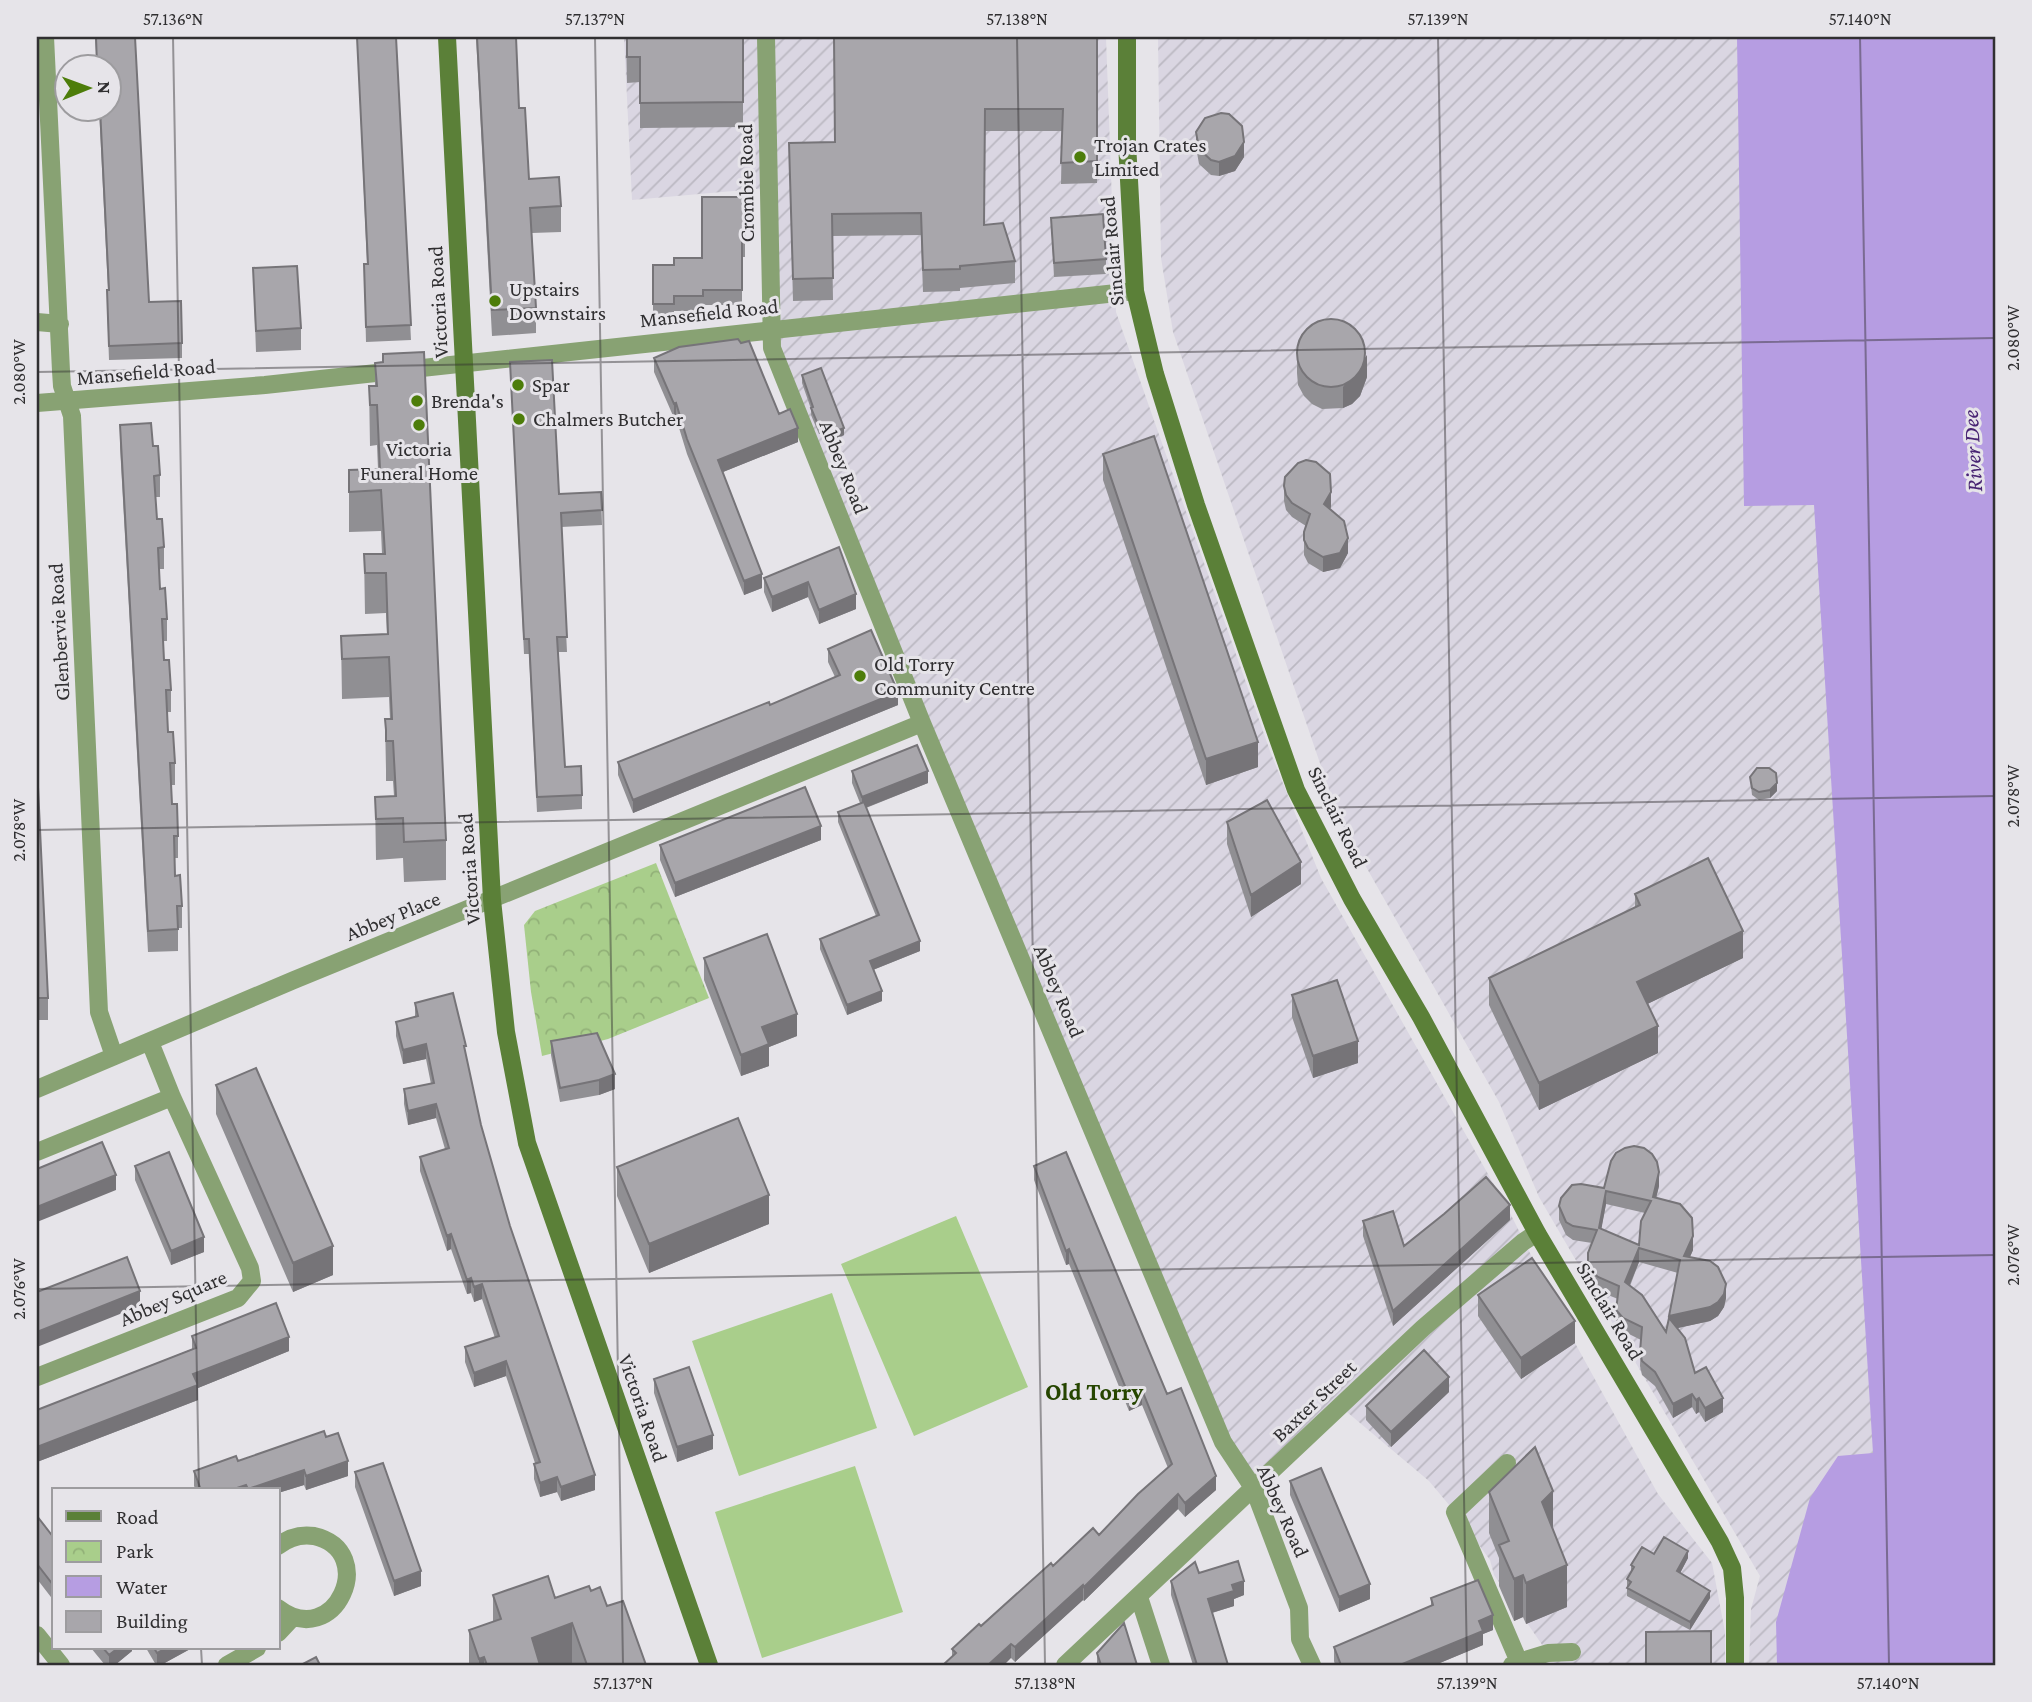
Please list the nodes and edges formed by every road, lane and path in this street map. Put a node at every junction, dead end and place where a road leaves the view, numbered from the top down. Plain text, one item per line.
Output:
1 (45, 37) edge
2 (447, 37) edge
3 (766, 37) edge
4 (1127, 37) edge
5 (1135, 291) junction
6 (37, 322) edge
7 (60, 324) junction
8 (770, 330) junction
9 (464, 362) junction
10 (66, 401) junction
11 (37, 403) edge
12 (922, 723) junction
13 (492, 900) junction
14 (150, 1042) junction
15 (114, 1056) junction
16 (37, 1088) edge
17 (172, 1097) junction
18 (37, 1152) edge
19 (1537, 1233) junction
20 (37, 1377) edge
21 (1507, 1463) dead end
22 (1254, 1489) junction
23 (280, 1545) edge
24 (1139, 1597) junction
25 (286, 1613) edge
26 (37, 1636) edge
27 (253, 1650) edge
28 (1572, 1652) dead end
29 (1515, 1664) edge
30 (61, 1665) edge
31 (227, 1665) edge
32 (709, 1665) edge
33 (1065, 1665) edge
34 (1161, 1665) edge
35 (1312, 1665) edge
36 (1735, 1665) edge

1 - 7 street, Glenbervie Road
2 - 9 street, Victoria Road
3 - 8 street, Crombie Road
4 - 5 street, Sinclair Road
5 - 8 street, Mansefield Road
5 - 19 street, Sinclair Road
6 - 7 street
7 - 10 street, Glenbervie Road
8 - 9 street, Mansefield Road
8 - 12 street, Abbey Road
9 - 10 street, Mansefield Road
9 - 13 street, Victoria Road
10 - 11 street, Mansefield Road
10 - 15 street, Glenbervie Road
12 - 13 street, Abbey Place
12 - 22 street, Abbey Road
13 - 14 street, Abbey Place
13 - 32 street, Victoria Road
14 - 15 street, Abbey Place
14 - 17 street, Abbey Square
15 - 16 street, Abbey Place
17 - 18 street
17 - 20 street, Abbey Square
19 - 22 street, Baxter Street
19 - 36 street, Sinclair Road
21 - 29 street
22 - 24 street, Baxter Street
22 - 35 street, Abbey Road
23 - 25 street
24 - 33 street, Baxter Street
24 - 34 street
26 - 30 street
27 - 31 street
28 - 29 street

